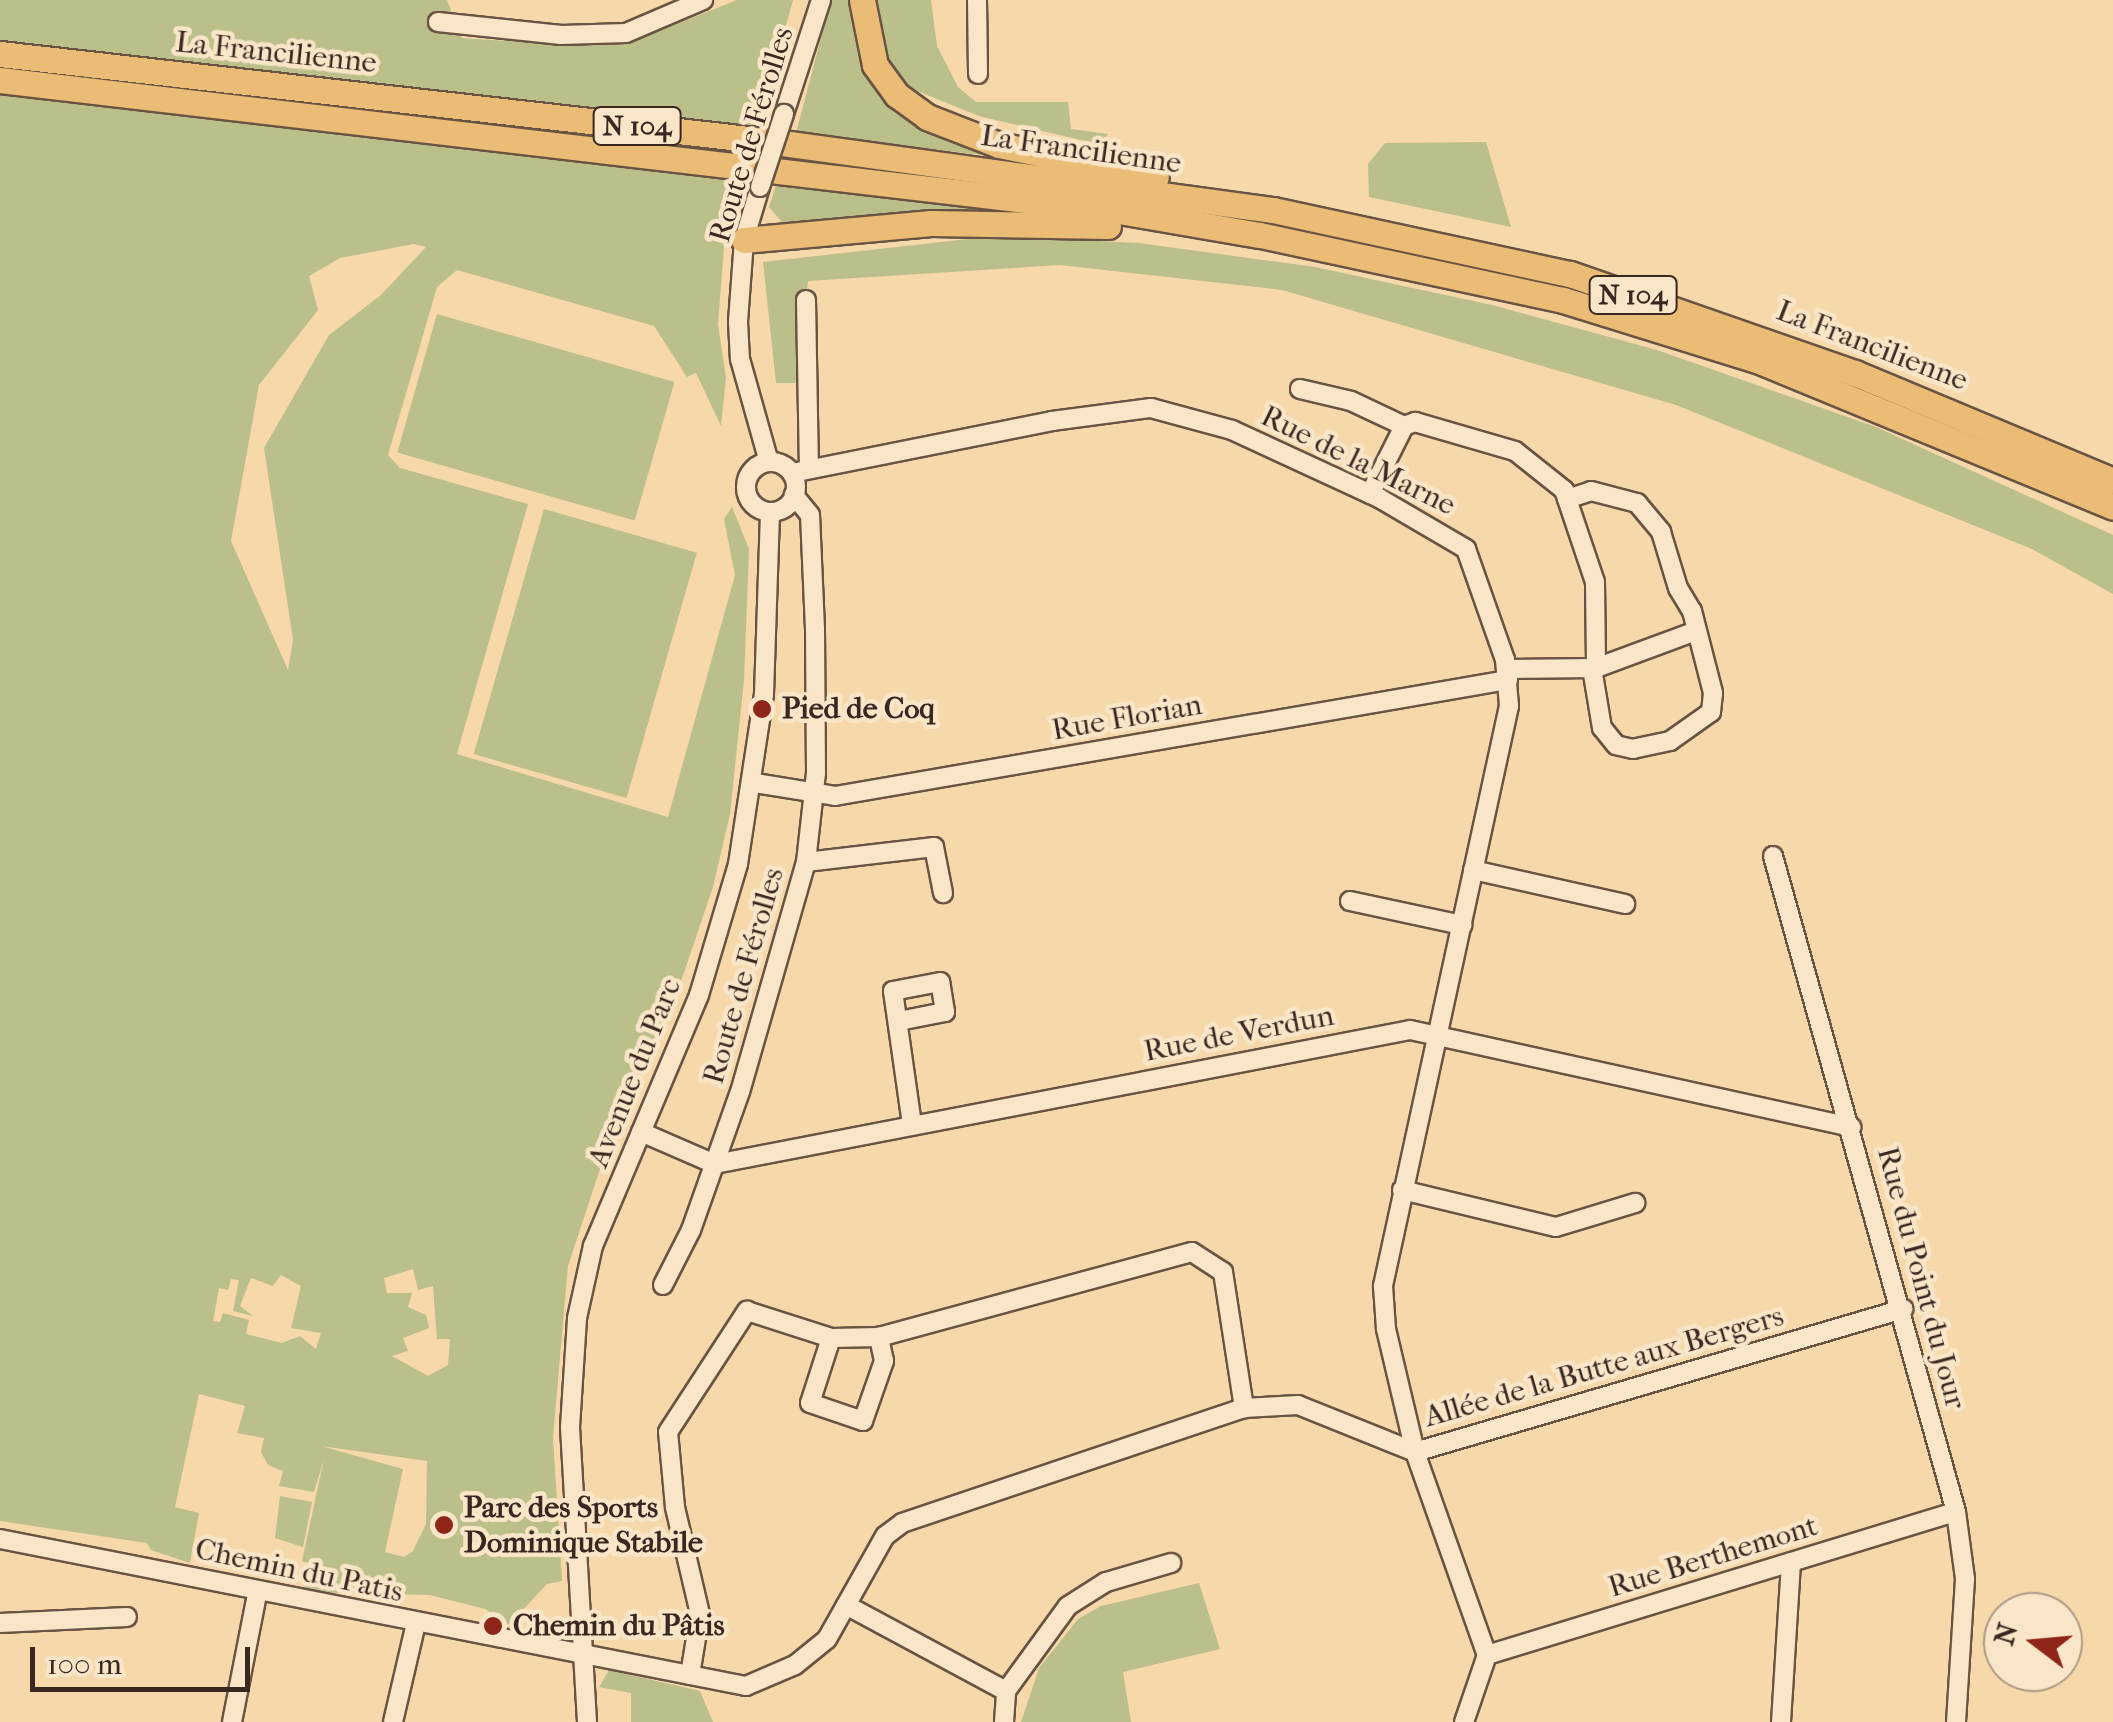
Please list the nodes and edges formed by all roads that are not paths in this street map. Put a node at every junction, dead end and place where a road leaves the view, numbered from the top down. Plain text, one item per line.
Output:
1 (702, 0) edge
2 (822, 0) edge
3 (862, 0) edge
4 (977, 0) edge
5 (438, 22) dead end
6 (0, 54) edge
7 (978, 74) dead end
8 (0, 80) edge
9 (1274, 210) junction
10 (1260, 235) junction
11 (744, 240) junction
12 (806, 300) dead end
13 (1300, 388) dead end
14 (1981, 422) junction
15 (1404, 426) junction
16 (769, 462) junction
17 (2113, 464) edge
18 (800, 470) junction
19 (2113, 481) edge
20 (1370, 494) junction
21 (794, 495) junction
22 (1567, 499) junction
23 (2113, 507) edge
24 (770, 512) junction
25 (1696, 631) junction
26 (1594, 668) junction
27 (1507, 674) junction
28 (755, 783) junction
29 (814, 791) junction
30 (1773, 856) dead end
31 (806, 862) junction
32 (1473, 870) junction
33 (943, 893) dead end
34 (1350, 901) dead end
35 (1625, 904) dead end
36 (1462, 925) junction
37 (899, 1021) dead end
38 (1438, 1033) junction
39 (912, 1124) junction
40 (1851, 1127) junction
41 (641, 1132) junction
42 (716, 1164) junction
43 (1402, 1190) junction
44 (1635, 1203) dead end
45 (663, 1285) dead end
46 (1903, 1310) junction
47 (880, 1337) junction
48 (830, 1338) junction
49 (1244, 1408) junction
50 (1415, 1452) junction
51 (1956, 1512) junction
52 (0, 1539) edge
53 (1791, 1562) junction
54 (1171, 1564) dead end
55 (256, 1594) junction
56 (846, 1605) junction
57 (128, 1617) dead end
58 (0, 1623) edge
59 (416, 1624) junction
60 (1486, 1655) junction
61 (587, 1656) junction
62 (690, 1675) junction
63 (1006, 1691) junction
64 (232, 1722) edge
65 (393, 1722) edge
66 (587, 1722) edge
67 (1004, 1722) edge
68 (1464, 1722) edge
69 (1781, 1722) edge
70 (1956, 1722) edge

1 - 5 street
2 - 11 street, Route de Férolles, bridge
3 - 9 highway
4 - 7 street
6 - 9 highway, La Francilienne / N 104
8 - 10 highway, La Francilienne / N 104
9 - 14 highway, La Francilienne / N 104
10 - 11 highway
10 - 23 highway, La Francilienne / N 104
11 - 16 street, Route de Férolles
12 - 18 street
13 - 15 street
14 - 17 highway
14 - 19 highway, La Francilienne / N 104
15 - 20 street
15 - 22 street
16 - 18 street
16 - 24 street
18 - 20 street, Rue de la Marne
18 - 21 street
20 - 27 street, Rue de la Marne
21 - 24 street
21 - 29 street, Route de Férolles
22 - 25 street
22 - 26 street
24 - 28 street, Avenue du Parc
25 - 26 street, Rue Florian
25 - 26 street
26 - 27 street, Rue Florian
27 - 29 street, Rue Florian
27 - 32 street, Rue de la Marne
28 - 29 street, Rue Florian
28 - 41 street, Avenue du Parc
29 - 31 street, Route de Férolles
30 - 40 street, Rue du Point du Jour
31 - 33 street
31 - 42 street, Route de Férolles
32 - 35 street
32 - 36 street, Rue de la Marne
34 - 36 street
36 - 38 street, Rue de la Marne
37 - 39 street
38 - 39 street, Rue de Verdun
38 - 40 street, Rue de Verdun
38 - 43 street, Rue de la Marne
39 - 42 street, Rue de Verdun
40 - 46 street, Rue du Point du Jour
41 - 42 street
41 - 61 street, Avenue du Parc
42 - 45 street, Route de Férolles
43 - 44 street
43 - 50 street, Rue de la Marne
46 - 50 street, Allée de la Butte aux Bergers
46 - 51 street, Rue du Point du Jour
47 - 48 street
47 - 48 street
47 - 49 street
48 - 62 street
49 - 50 street, Allée de la Butte aux Bergers
49 - 56 street, Allée de la Butte aux Bergers
50 - 60 street, Rue de la Marne
51 - 53 street, Rue Berthemont
51 - 70 street, Rue du Point du Jour
52 - 55 street, Chemin du Patis
53 - 60 street, Rue Berthemont
53 - 69 street
54 - 63 street
55 - 59 street, Chemin du Patis
55 - 64 street
56 - 62 street, Allée de la Butte aux Bergers
56 - 63 street
57 - 58 street
59 - 61 street, Chemin du Patis
59 - 65 street
60 - 68 street
61 - 62 street, Allée de la Butte aux Bergers
61 - 66 street, Avenue du Parc
63 - 67 street

